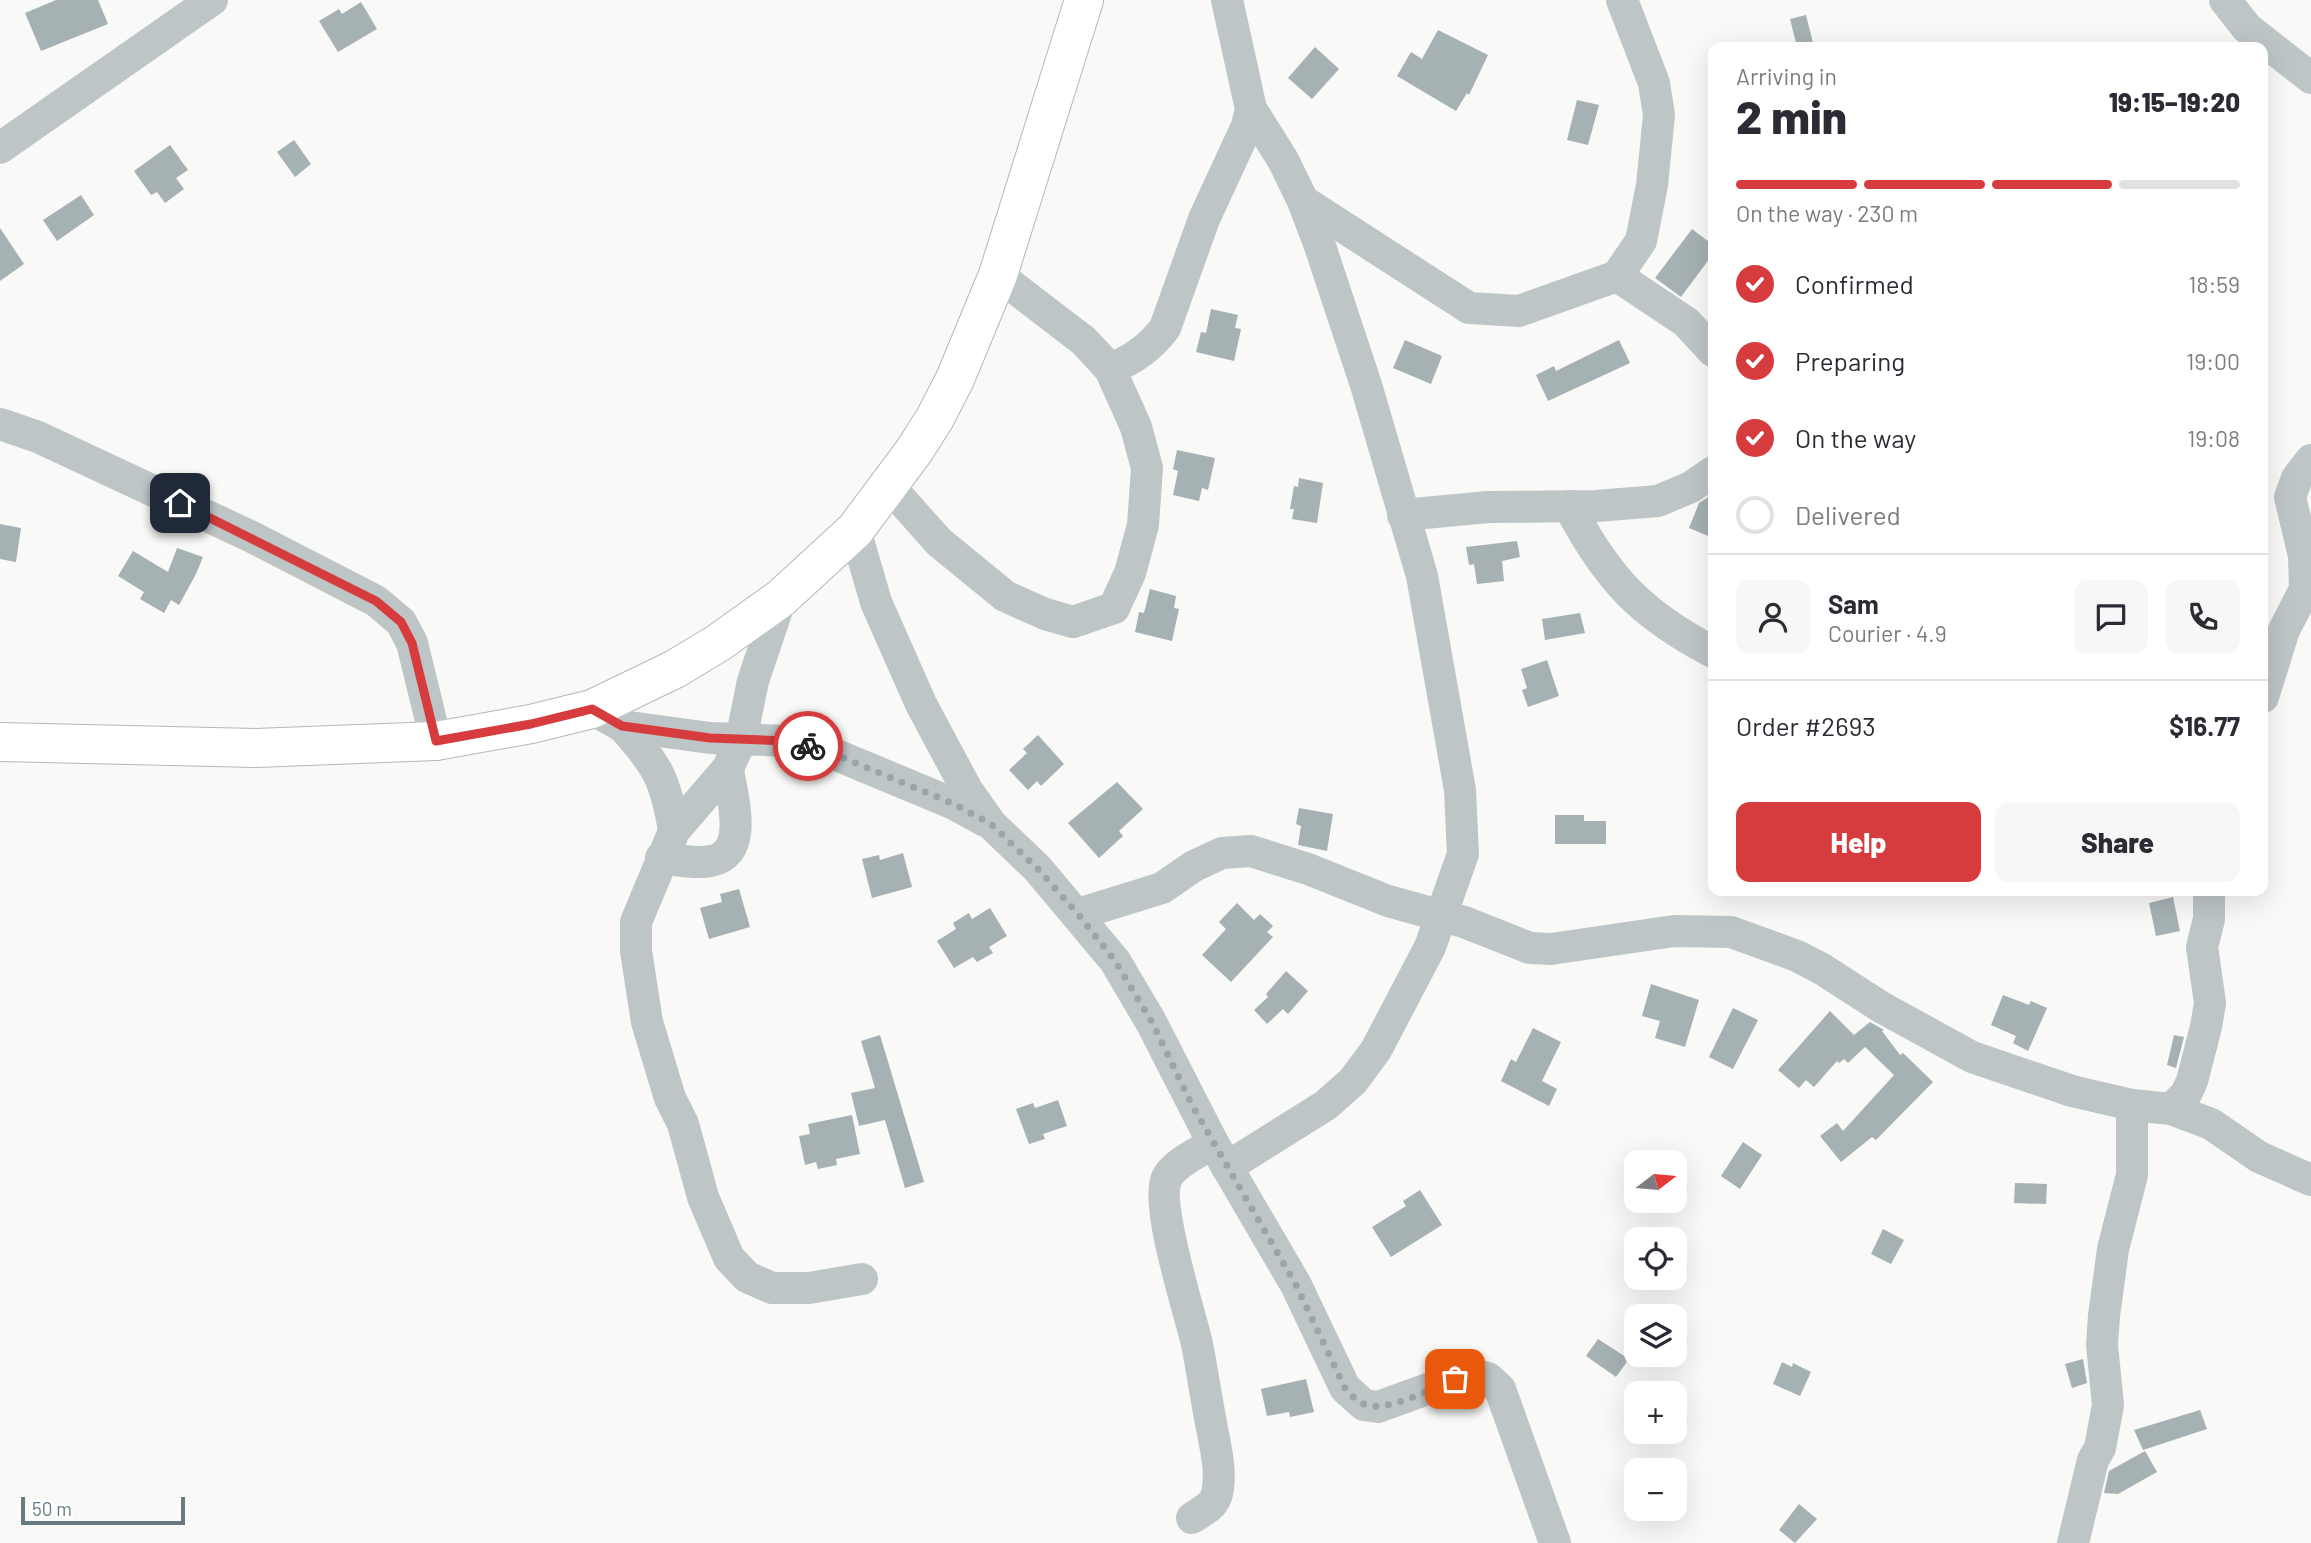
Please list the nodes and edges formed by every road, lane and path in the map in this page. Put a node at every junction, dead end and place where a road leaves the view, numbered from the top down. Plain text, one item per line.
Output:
1 (212, 0) edge
2 (1084, 0) edge
3 (1227, 0) edge
4 (1622, 0) edge
5 (2225, 0) edge
6 (2265, 42) edge
7 (2268, 44) edge
8 (2311, 78) edge
9 (1251, 109) junction
10 (0, 148) edge
11 (1303, 201) junction
12 (998, 275) junction
13 (1617, 276) junction
14 (1708, 346) edge
15 (1110, 369) junction
16 (0, 424) edge
17 (2311, 460) edge
18 (1708, 475) edge
19 (889, 486) junction
20 (1569, 506) junction
21 (1403, 515) junction
22 (855, 530) junction
23 (781, 598) junction
24 (1708, 649) edge
25 (2268, 680) edge
26 (607, 717) junction
27 (741, 740) junction
28 (436, 741) junction
29 (0, 742) edge
30 (728, 768) junction
31 (991, 824) junction
32 (668, 845) junction
33 (2209, 896) edge
34 (1078, 914) junction
35 (1440, 914) junction
36 (2132, 1105) junction
37 (2171, 1109) junction
38 (1220, 1155) junction
39 (2311, 1180) edge
40 (862, 1279) dead end
41 (1192, 1518) dead end
42 (1555, 1543) edge
43 (2073, 1543) edge

1 - 10 street
2 - 12 main road
3 - 9 street
4 - 13 street
5 - 6 street
7 - 8 street
9 - 11 street
9 - 15 street
11 - 13 street
11 - 21 street
12 - 15 street
12 - 19 main road
13 - 14 street
15 - 19 street
16 - 28 street
17 - 25 street
18 - 20 street
19 - 22 main road
20 - 21 street
20 - 24 street
21 - 35 street
22 - 23 main road
22 - 31 street
23 - 26 main road
23 - 27 street
26 - 27 street
26 - 28 main road
26 - 32 street
27 - 30 street
27 - 31 street
28 - 29 main road
30 - 32 street
30 - 32 street
31 - 34 street
32 - 40 street
33 - 37 street
34 - 35 street
34 - 38 street
35 - 36 street
35 - 38 street
36 - 37 street
36 - 43 street
37 - 39 street
38 - 41 street
38 - 42 street

